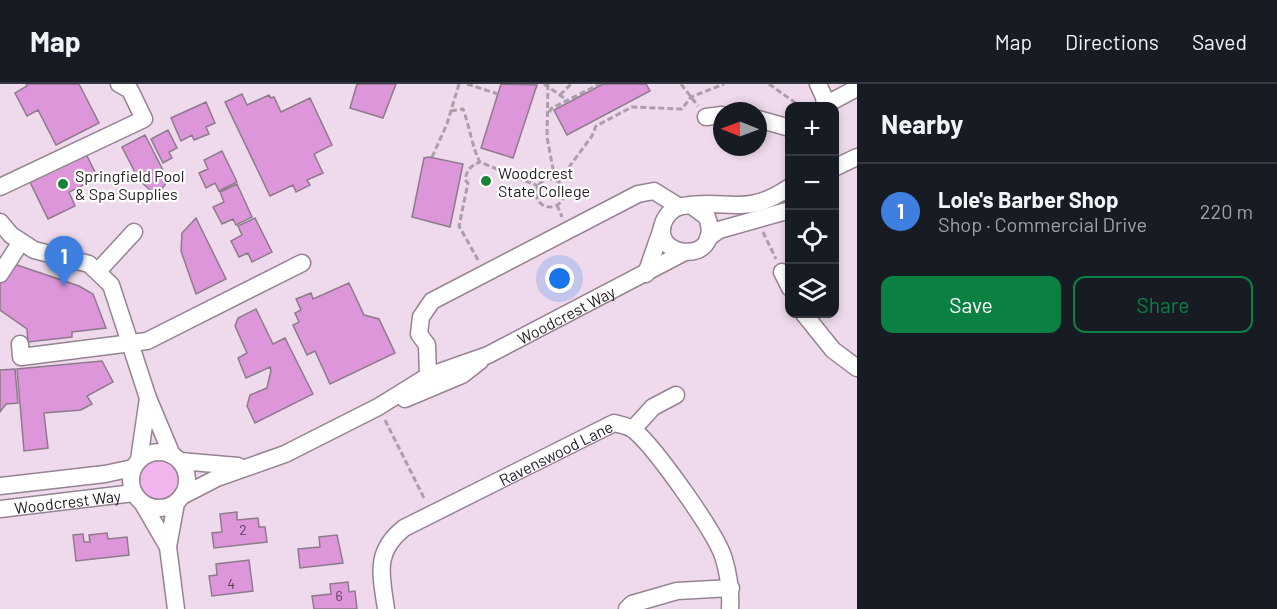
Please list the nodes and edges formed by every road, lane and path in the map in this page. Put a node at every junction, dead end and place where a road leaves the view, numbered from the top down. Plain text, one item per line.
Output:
1 (119, 84) edge
2 (459, 84) edge
3 (467, 84) edge
4 (571, 84) edge
5 (584, 84) edge
6 (600, 84) edge
7 (681, 84) edge
8 (724, 84) edge
9 (769, 84) edge
10 (818, 84) edge
11 (547, 85) edge
12 (714, 86) edge
13 (857, 88) edge
14 (588, 90) junction
15 (498, 94) dead end
16 (560, 95) junction
17 (691, 97) junction
18 (568, 101) junction
19 (794, 102) edge
20 (825, 102) edge
21 (832, 102) edge
22 (451, 111) junction
23 (713, 115) edge
24 (548, 116) junction
25 (767, 122) edge
26 (785, 127) edge
27 (432, 157) dead end
28 (857, 157) edge
29 (480, 162) junction
30 (839, 166) edge
31 (550, 179) junction
32 (558, 182) junction
33 (538, 186) junction
34 (0, 187) edge
35 (785, 190) edge
36 (685, 206) junction
37 (785, 211) edge
38 (758, 220) junction
39 (0, 222) edge
40 (662, 228) junction
41 (134, 232) dead end
42 (708, 238) junction
43 (21, 242) junction
44 (683, 253) junction
45 (302, 263) dead end
46 (480, 263) dead end
47 (99, 270) junction
48 (782, 272) joint
49 (0, 274) edge
50 (646, 274) junction
51 (785, 279) edge
52 (807, 318) edge
53 (20, 344) dead end
54 (131, 345) junction
55 (488, 355) junction
56 (857, 368) edge
57 (428, 376) junction
58 (676, 395) dead end
59 (148, 399) junction
60 (378, 407) junction
61 (633, 429) junction
62 (176, 458) junction
63 (136, 464) junction
64 (254, 465) junction
65 (0, 486) edge
66 (139, 498) junction
67 (179, 500) junction
68 (0, 509) edge
69 (433, 515) junction
70 (168, 547) junction
71 (731, 588) junction
72 (176, 609) edge
73 (386, 609) edge
74 (627, 609) edge
75 (730, 609) edge

1 - 34 street
2 - 22 path
3 - 15 path
4 - 16 path
5 - 14 path
6 - 14 path
7 - 17 path
8 - 12 path
9 - 19 path
10 - 20 street
11 - 16 path
11 - 24 path
12 - 17 path
13 - 21 street
14 - 18 path
16 - 18 path
17 - 23 path
17 - 32 path
18 - 24 path
22 - 27 path
22 - 29 path
24 - 31 path
25 - 26 street
28 - 30 street
29 - 33 path
29 - 46 path
31 - 32 path
31 - 33 path
32 - 33 path
35 - 36 street
36 - 40 street
36 - 42 street
36 - 57 street
37 - 38 street
38 - 42 street
38 - 48 path
39 - 43 street
40 - 44 street
40 - 50 street
41 - 47 street
42 - 44 street
43 - 47 street
43 - 49 street
44 - 50 street, Woodcrest Way
45 - 54 street
47 - 54 street
48 - 51 street
50 - 55 street, Woodcrest Way
52 - 56 street
53 - 54 street
54 - 59 street
55 - 57 street, Woodcrest Way
55 - 60 street, Woodcrest Way
57 - 60 street, Woodcrest Way
58 - 61 street
59 - 62 street
59 - 63 street
60 - 64 street, Woodcrest Way
60 - 69 path
61 - 69 street, Ravenswood Lane
61 - 71 street, Ravenswood Lane
62 - 63 street
62 - 64 street, Woodcrest Way
62 - 67 street
63 - 65 street, Woodcrest Way
63 - 66 street
64 - 67 street, Woodcrest Way
66 - 67 street
66 - 68 street, Woodcrest Way
66 - 70 street
67 - 70 street
69 - 73 street, Ravenswood Lane
70 - 72 street
71 - 74 street
71 - 75 street, Ravenswood Lane

